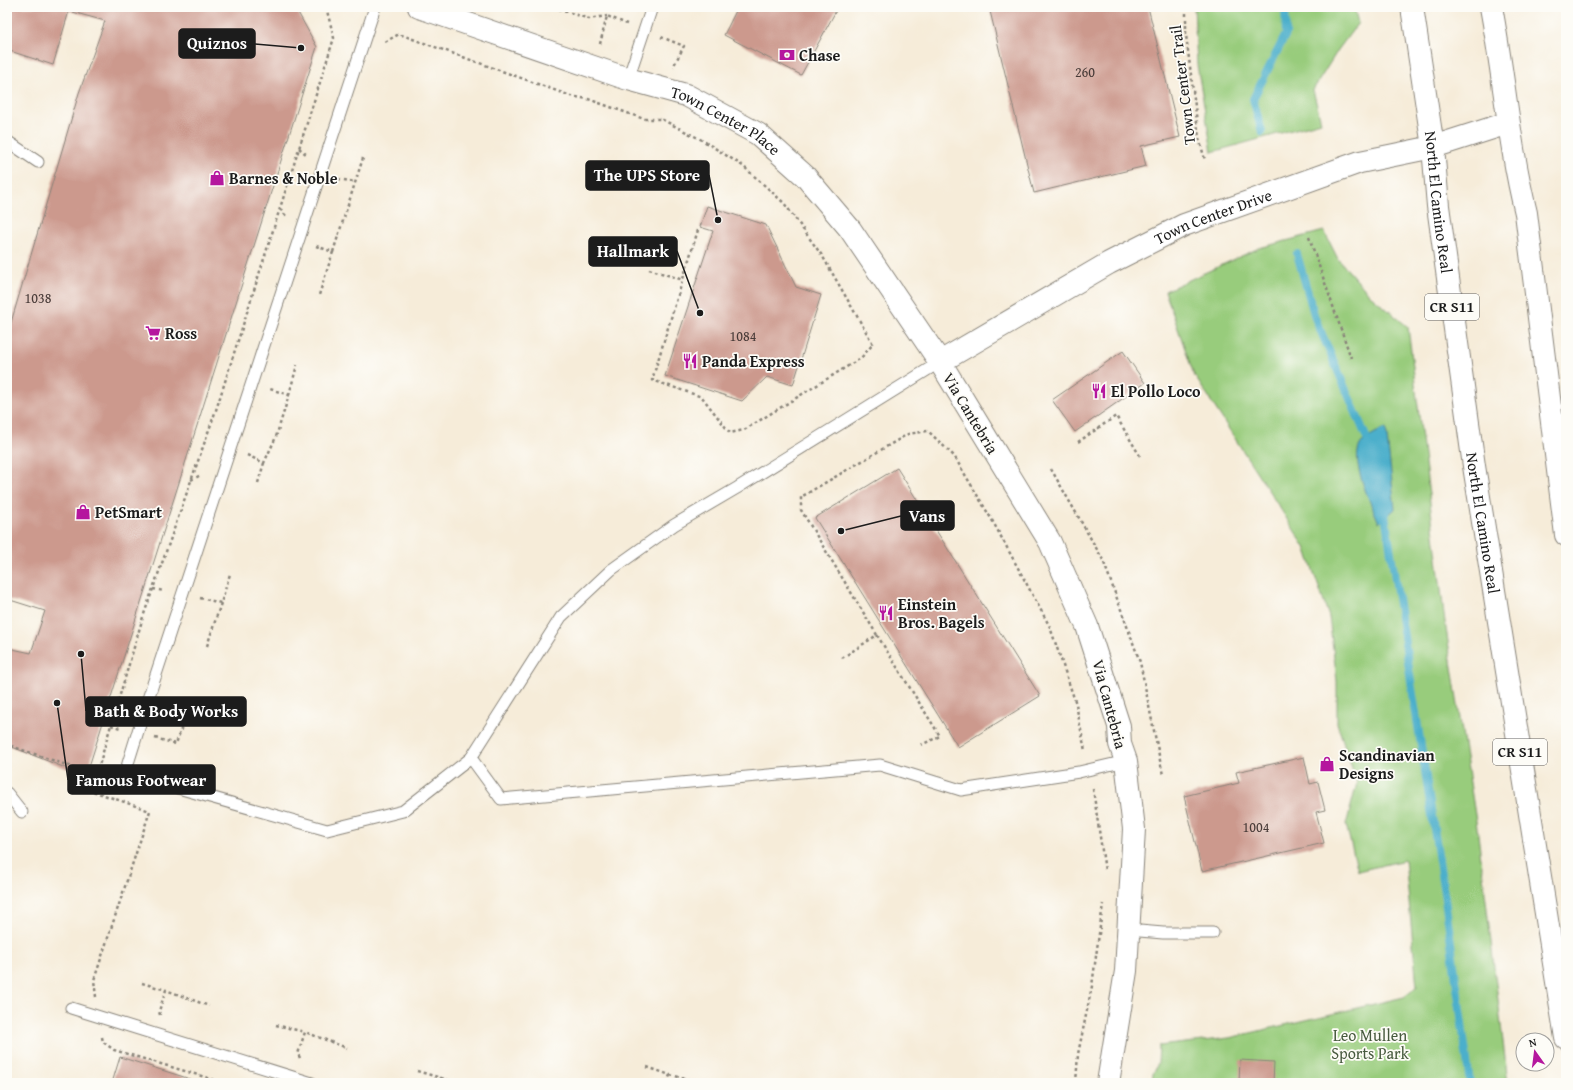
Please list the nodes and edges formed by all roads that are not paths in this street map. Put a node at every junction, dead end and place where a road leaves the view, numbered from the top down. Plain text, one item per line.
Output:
1 (375, 7) edge
2 (419, 7) edge
3 (652, 7) edge
4 (1412, 7) edge
5 (1491, 7) edge
6 (628, 79) junction
7 (1508, 124) junction
8 (7, 141) edge
9 (1433, 147) junction
10 (38, 162) dead end
11 (940, 362) junction
12 (1566, 535) edge
13 (471, 758) junction
14 (1126, 762) junction
15 (7, 793) edge
16 (22, 812) dead end
17 (1128, 930) junction
18 (1213, 933) dead end
19 (71, 1008) dead end
20 (1566, 1038) edge
21 (312, 1083) edge
22 (1108, 1083) edge

1 - 13 lane
2 - 6 main road, Town Center Place
3 - 6 lane
4 - 9 main road, North El Camino Real / CR S11
5 - 7 main road
6 - 11 main road, Town Center Place
7 - 9 main road, Town Center Drive
7 - 12 main road
8 - 10 lane
9 - 11 main road, Town Center Drive
9 - 20 main road, North El Camino Real / CR S11
11 - 13 lane
11 - 14 main road, Via Cantebria
13 - 14 lane
14 - 17 main road, Via Cantebria
15 - 16 lane
17 - 18 lane
17 - 22 main road, Via Cantebria
19 - 21 lane

